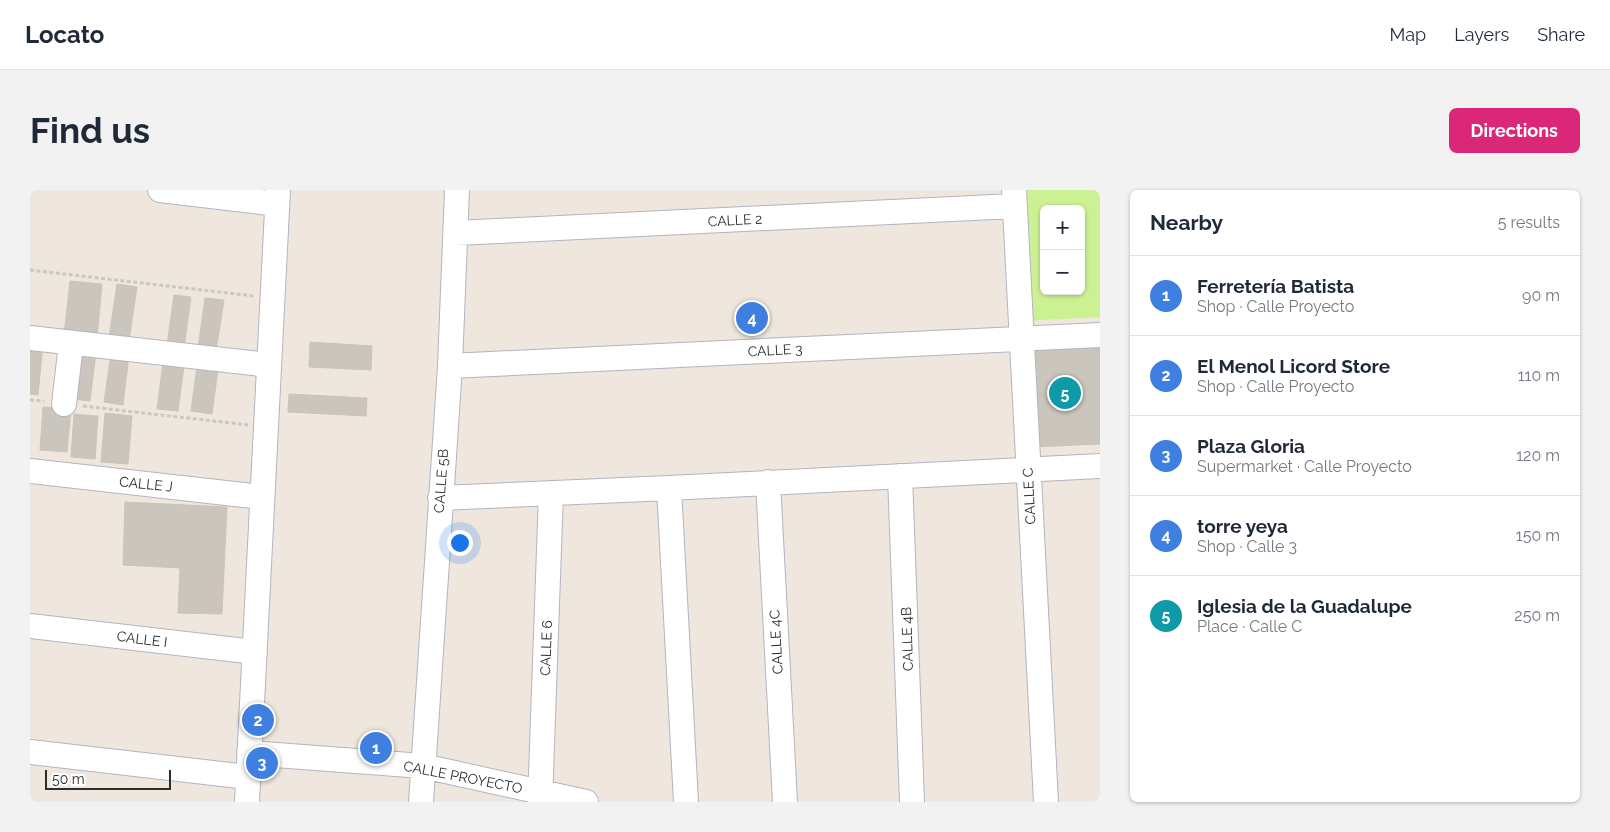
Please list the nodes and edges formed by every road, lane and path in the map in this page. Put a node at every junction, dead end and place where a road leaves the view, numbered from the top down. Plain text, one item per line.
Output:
1 (160, 190) edge
2 (457, 190) edge
3 (278, 197) edge
4 (1014, 198) edge
5 (456, 233) junction
6 (30, 270) edge
7 (272, 298) junction
8 (1100, 335) edge
9 (30, 338) edge
10 (1022, 338) junction
11 (70, 344) junction
12 (269, 364) junction
13 (450, 366) junction
14 (30, 400) edge
15 (64, 404) junction
16 (266, 427) junction
17 (1100, 466) edge
18 (1028, 470) junction
19 (30, 471) edge
20 (900, 476) junction
21 (768, 482) junction
22 (669, 488) junction
23 (551, 493) junction
24 (262, 497) junction
25 (440, 498) junction
26 (30, 626) edge
27 (255, 652) junction
28 (30, 752) edge
29 (249, 753) junction
30 (423, 766) junction
31 (248, 777) junction
32 (540, 797) edge
33 (247, 802) edge
34 (421, 802) edge
35 (586, 802) edge
36 (686, 802) edge
37 (785, 802) edge
38 (912, 802) edge
39 (1046, 802) edge

1 - 3 street
2 - 5 street, CALLE 5B
3 - 7 street
4 - 5 street, CALLE 2
4 - 10 street, CALLE C
5 - 13 street, CALLE 5B
6 - 7 path
7 - 12 street
8 - 10 street, CALLE 3
9 - 11 street
10 - 13 street, CALLE 3
10 - 18 street, CALLE C
11 - 12 street
11 - 15 street
12 - 16 street
13 - 25 street, CALLE 5B
14 - 15 path
15 - 16 path
16 - 24 street
17 - 18 street
18 - 20 street
18 - 39 street, CALLE C
19 - 24 street, CALLE J
20 - 21 street
20 - 38 street, CALLE 4B
21 - 22 street
21 - 37 street, CALLE 4C
22 - 23 street
22 - 36 street
23 - 25 street
23 - 32 street, CALLE 6
24 - 27 street
25 - 30 street, CALLE 5B
26 - 27 street, CALLE I
27 - 29 street
28 - 31 street
29 - 30 street, CALLE PROYECTO
29 - 31 street
30 - 32 street, CALLE PROYECTO
30 - 34 street, CALLE 5B
31 - 33 street
32 - 35 street, CALLE PROYECTO

